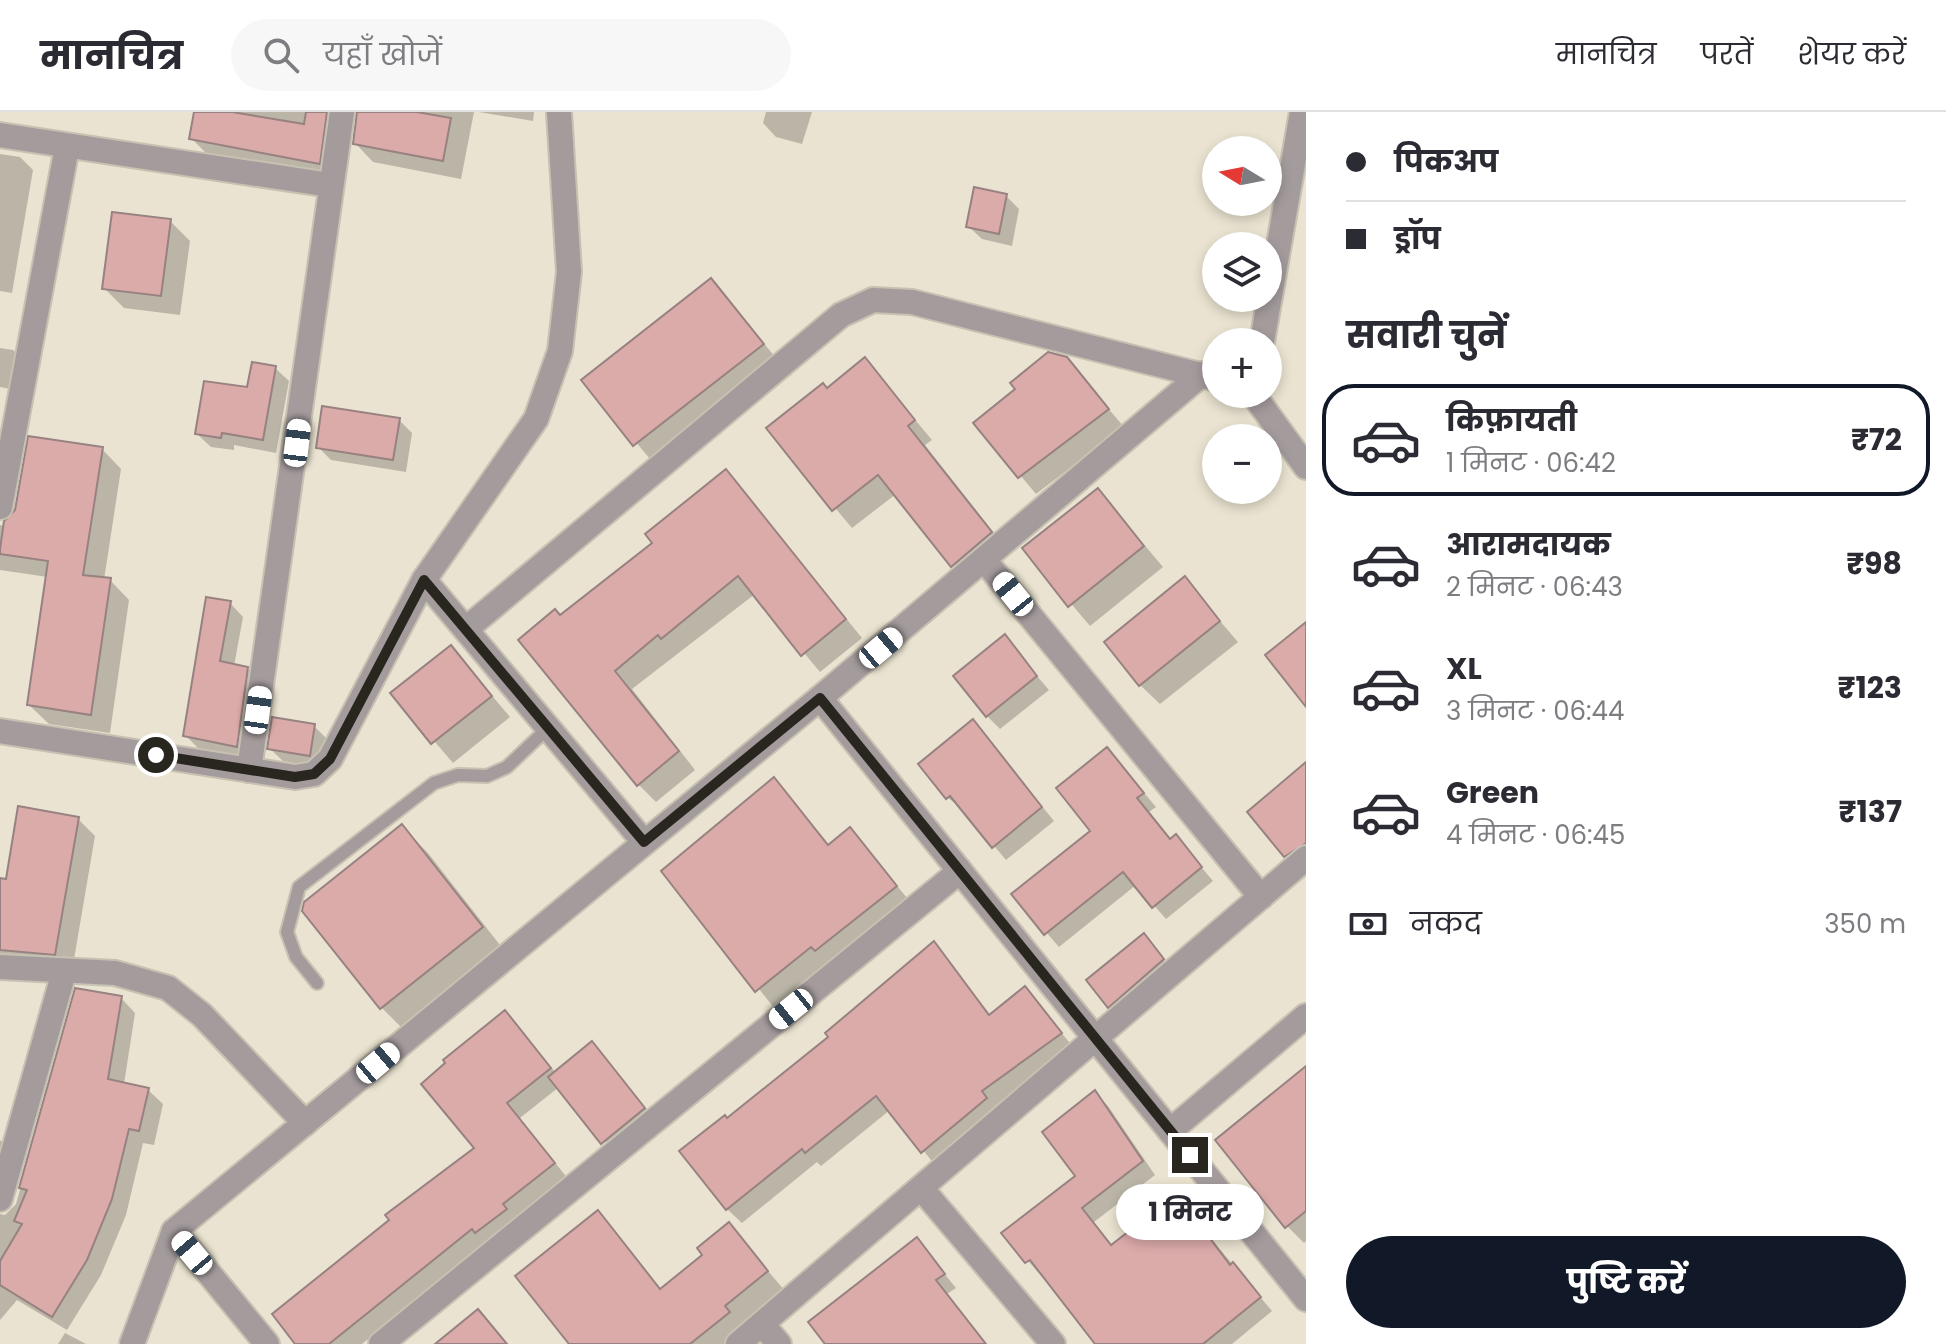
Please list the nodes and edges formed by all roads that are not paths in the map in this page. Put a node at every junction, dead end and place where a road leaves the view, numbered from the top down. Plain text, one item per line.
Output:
1 (342, 112) edge
2 (559, 112) edge
3 (1302, 112) edge
4 (0, 135) edge
5 (67, 147) junction
6 (330, 185) junction
7 (1264, 328) edge
8 (1202, 375) edge
9 (1202, 383) edge
10 (1263, 408) edge
11 (7, 415) edge
12 (1306, 467) edge
13 (0, 507) edge
14 (985, 561) junction
15 (424, 580) junction
16 (466, 629) junction
17 (820, 698) junction
18 (548, 728) junction
19 (0, 731) edge
20 (249, 770) junction
21 (644, 842) junction
22 (1306, 858) edge
23 (960, 871) junction
24 (1261, 897) junction
25 (0, 967) edge
26 (64, 972) junction
27 (317, 983) dead end
28 (1306, 1016) edge
29 (1096, 1039) junction
30 (305, 1123) junction
31 (1170, 1131) junction
32 (921, 1188) junction
33 (0, 1199) edge
34 (174, 1231) junction
35 (1306, 1299) edge
36 (762, 1324) junction
37 (132, 1344) edge
38 (267, 1344) edge
39 (381, 1344) edge
40 (738, 1344) edge
41 (779, 1344) edge
42 (1053, 1344) edge

1 - 6 street
2 - 15 street
3 - 7 street
4 - 5 street
5 - 6 street
5 - 11 street
6 - 20 street
8 - 16 street
9 - 14 street
10 - 12 street
11 - 13 street
14 - 17 street
14 - 24 street
15 - 16 street
15 - 20 street
16 - 18 street
17 - 21 street
17 - 23 street
18 - 21 street
18 - 27 lane
19 - 20 street
21 - 30 street
22 - 24 street
23 - 29 street
23 - 39 street
24 - 29 street
25 - 26 street
26 - 30 street
26 - 33 street
28 - 31 street
29 - 31 street
29 - 32 street
30 - 34 street
31 - 35 street
32 - 36 street
32 - 42 street
34 - 37 street
34 - 38 street
36 - 40 street
36 - 41 street

